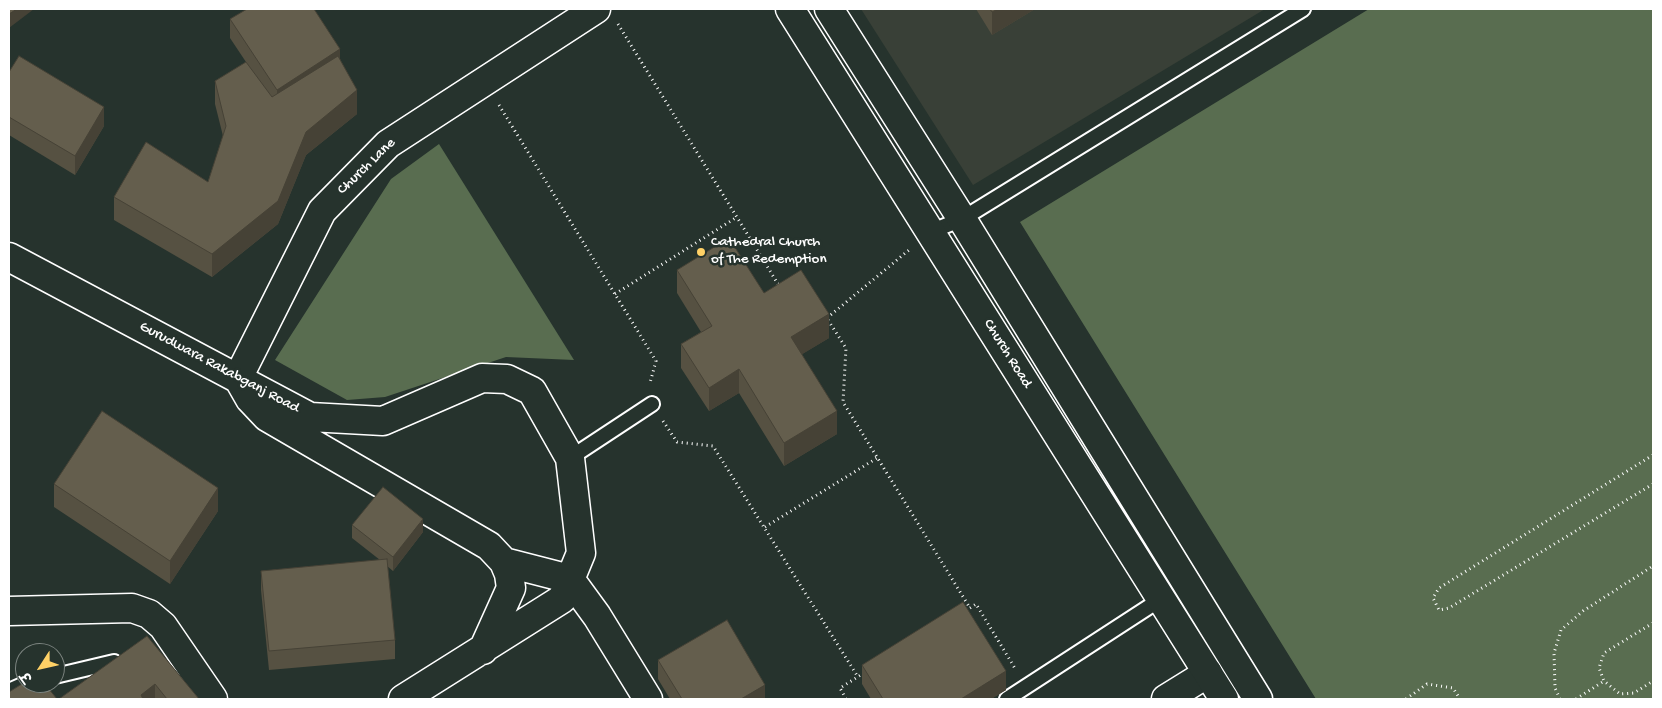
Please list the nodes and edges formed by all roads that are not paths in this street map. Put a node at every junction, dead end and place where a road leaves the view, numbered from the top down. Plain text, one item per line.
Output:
1 (790, 9) edge
2 (829, 9) edge
3 (1303, 9) edge
4 (605, 12) edge
5 (962, 219) junction
6 (930, 232) junction
7 (9, 257) edge
8 (238, 378) junction
9 (652, 404) road end
10 (570, 458) junction
11 (504, 562) junction
12 (1173, 562) junction
13 (570, 579) junction
14 (1155, 588) junction
15 (9, 611) edge
16 (483, 650) junction
17 (114, 662) edge
18 (1208, 673) junction
19 (65, 674) edge
20 (213, 699) edge
21 (403, 699) edge
22 (648, 699) edge
23 (1007, 699) edge
24 (1166, 699) edge
25 (1224, 699) edge
26 (1258, 699) edge

1 - 6 street, Church Road
2 - 5 street
3 - 5 lane
4 - 8 street, Church Lane
5 - 6 lane
5 - 12 street
6 - 14 street, Church Road
7 - 8 street, Gurudwara Rakabganj Road
8 - 10 street, Gurudwara Rakabganj Road
8 - 11 street
9 - 10 lane
10 - 13 street, Gurudwara Rakabganj Road
11 - 13 street
11 - 16 street
12 - 14 street
12 - 26 street
13 - 16 street, Gurudwara Rakabganj Road
13 - 22 street
14 - 18 street, Church Road
14 - 23 lane
15 - 20 street
16 - 21 street, Gurudwara Rakabganj Road
17 - 19 lane
18 - 24 street
18 - 25 street, Church Road

